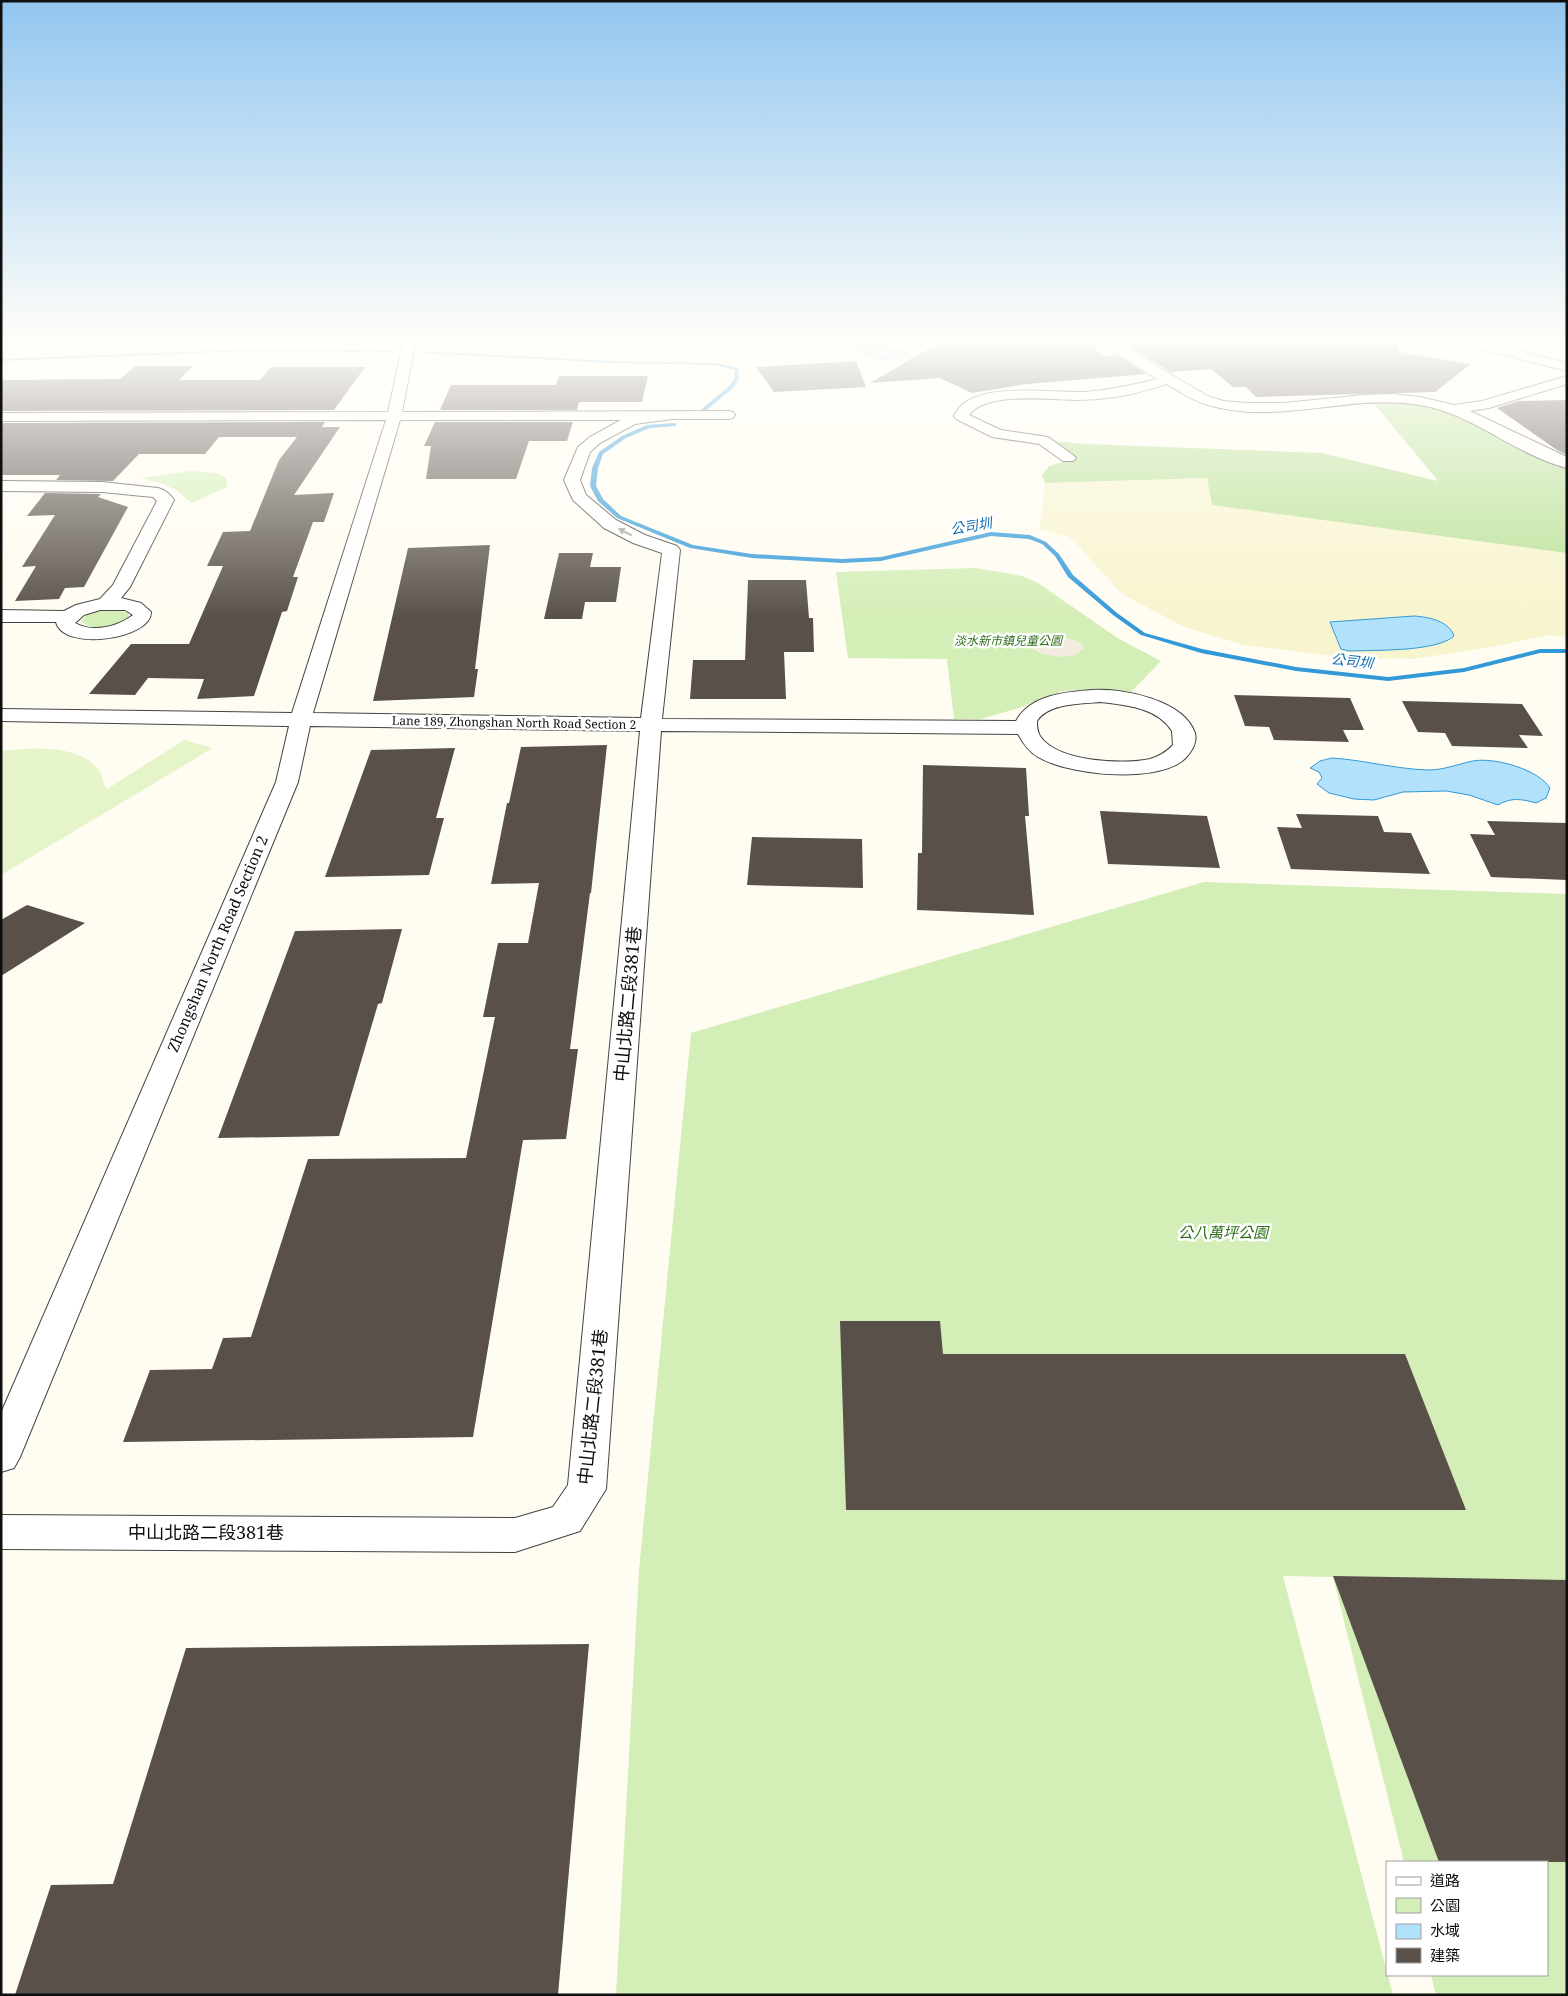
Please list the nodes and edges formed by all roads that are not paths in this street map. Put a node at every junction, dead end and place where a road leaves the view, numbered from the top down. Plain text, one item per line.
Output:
1 (389, 432) edge
2 (609, 432) edge
3 (992, 432) edge
4 (1504, 432) edge
5 (1068, 458) dead end
6 (1567, 463) edge
7 (1, 486) edge
8 (106, 604) junction
9 (1, 616) edge
10 (68, 617) junction
11 (1, 714) edge
12 (302, 720) junction
13 (651, 725) junction
14 (1026, 728) junction
15 (1, 1456) edge
16 (1, 1532) edge

1 - 12 street, Zhongshan North Road Section 2
13 -> 2 street, 中山北路二段381巷
3 - 5 street
4 - 6 street
7 - 8 street
8 - 10 street
8 - 10 street
9 - 10 street
11 - 12 street, Lane 189, Zhongshan North Road Section 2
12 - 13 street, Lane 189, Zhongshan North Road Section 2
12 - 15 street, Zhongshan North Road Section 2
13 - 14 street, Lane 189, Zhongshan North Road Section 2
13 - 16 street, 中山北路二段381巷
14 - 14 street

